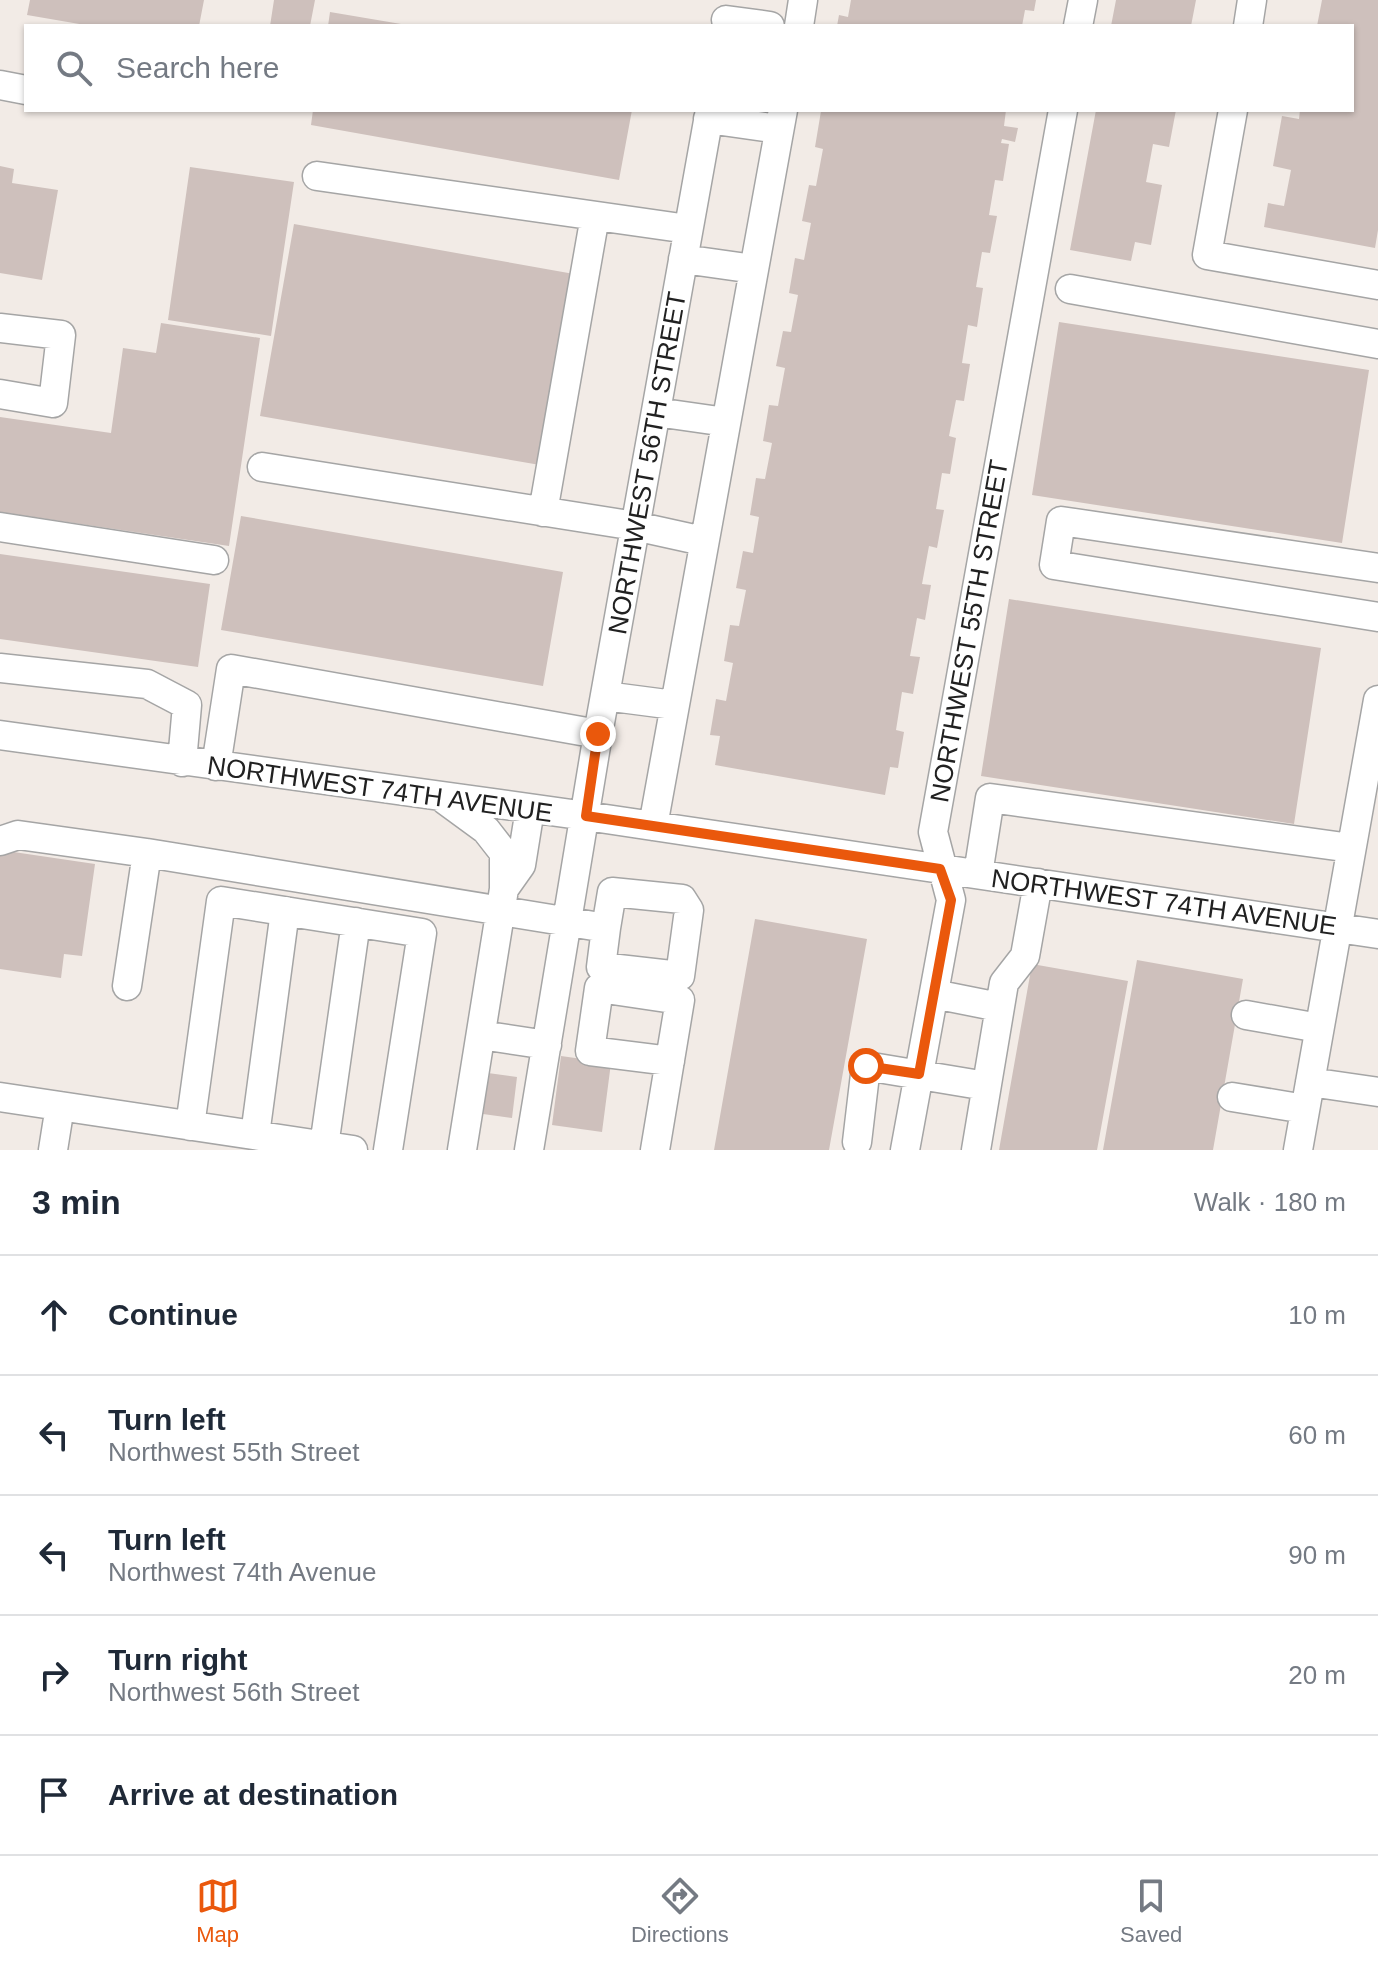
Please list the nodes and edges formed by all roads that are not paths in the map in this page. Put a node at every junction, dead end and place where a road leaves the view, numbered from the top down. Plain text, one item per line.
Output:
1 (803, 0) edge
2 (1083, 0) edge
3 (1252, 0) edge
4 (727, 15) edge
5 (762, 24) edge
6 (799, 24) edge
7 (1078, 24) edge
8 (1248, 24) edge
9 (0, 85) edge
10 (24, 90) edge
11 (1063, 112) edge
12 (1233, 112) edge
13 (709, 114) edge
14 (781, 120) edge
15 (317, 176) dead end
16 (595, 216) junction
17 (688, 229) junction
18 (683, 259) junction
19 (754, 269) junction
20 (1378, 285) edge
21 (1070, 289) dead end
22 (0, 328) edge
23 (1378, 344) edge
24 (0, 394) edge
25 (656, 412) junction
26 (726, 422) junction
27 (262, 467) dead end
28 (543, 512) junction
29 (635, 526) junction
30 (0, 527) edge
31 (703, 541) junction
32 (214, 560) dead end
33 (1378, 568) edge
34 (1378, 617) edge
35 (0, 668) edge
36 (605, 696) junction
37 (1378, 700) edge
38 (674, 705) junction
39 (598, 734) junction
40 (0, 735) edge
41 (1374, 738) edge
42 (182, 762) junction
43 (216, 766) junction
44 (441, 797) junction
45 (530, 809) junction
46 (586, 816) junction
47 (653, 826) junction
48 (0, 841) edge
49 (1351, 848) junction
50 (147, 853) junction
51 (940, 869) junction
52 (978, 874) junction
53 (1038, 883) junction
54 (502, 900) junction
55 (285, 911) junction
56 (568, 920) junction
57 (356, 922) junction
58 (606, 928) dead end
59 (1336, 928) junction
60 (1378, 934) edge
61 (127, 986) dead end
62 (934, 994) junction
63 (999, 1007) junction
64 (1246, 1015) dead end
65 (1319, 1028) junction
66 (481, 1035) junction
67 (547, 1045) junction
68 (670, 1061) dead end
69 (919, 1074) junction
70 (986, 1086) junction
71 (1378, 1092) edge
72 (1307, 1096) junction
73 (0, 1097) edge
74 (1232, 1097) dead end
75 (60, 1106) junction
76 (190, 1126) junction
77 (255, 1135) junction
78 (857, 1142) dead end
79 (324, 1146) junction
80 (53, 1150) edge
81 (353, 1150) edge
82 (388, 1150) edge
83 (462, 1150) edge
84 (529, 1150) edge
85 (655, 1150) edge
86 (905, 1150) edge
87 (976, 1150) edge
88 (1298, 1150) edge

1 - 6 street
2 - 7 street
3 - 8 street
4 - 5 street
9 - 10 street
11 - 51 street, NORTHWEST 55TH STREET
12 - 20 street
13 - 14 street
13 - 17 street, NORTHWEST 56TH STREET
14 - 19 street
15 - 16 street
16 - 17 street
16 - 28 street
17 - 18 street, NORTHWEST 56TH STREET
18 - 19 street
18 - 25 street, NORTHWEST 56TH STREET
19 - 26 street
21 - 23 street
22 - 24 street
25 - 26 street
25 - 29 street, NORTHWEST 56TH STREET
26 - 31 street
27 - 28 street
28 - 29 street
29 - 31 street
29 - 36 street, NORTHWEST 56TH STREET
30 - 32 street
31 - 38 street
33 - 34 street
35 - 42 street
36 - 38 street
36 - 39 street, NORTHWEST 56TH STREET
37 - 41 street
38 - 47 street
39 - 43 street
39 - 46 street, NORTHWEST 56TH STREET
40 - 42 street, NORTHWEST 74TH AVENUE
41 - 49 street
42 - 43 street, NORTHWEST 74TH AVENUE
43 - 44 street, NORTHWEST 74TH AVENUE
44 - 45 street, NORTHWEST 74TH AVENUE
44 - 54 street
45 - 46 street, NORTHWEST 74TH AVENUE
45 - 54 street
46 - 47 street, NORTHWEST 74TH AVENUE
46 - 56 street, NORTHWEST 56TH STREET
47 - 51 street, NORTHWEST 74TH AVENUE
48 - 50 street
49 - 52 street
49 - 59 street
50 - 54 street
50 - 61 street
51 - 52 street, NORTHWEST 74TH AVENUE
51 - 62 street, NORTHWEST 55TH STREET
52 - 53 street, NORTHWEST 74TH AVENUE
53 - 59 street, NORTHWEST 74TH AVENUE
53 - 63 street
54 - 56 street
54 - 66 street
55 - 57 street
55 - 76 street
55 - 77 street
56 - 58 street
56 - 67 street, NORTHWEST 56TH STREET
57 - 79 street
57 - 82 street
59 - 60 street, NORTHWEST 74TH AVENUE
59 - 65 street
62 - 63 street
62 - 69 street, NORTHWEST 55TH STREET
63 - 70 street
64 - 65 street
65 - 72 street
66 - 67 street
66 - 83 street
67 - 84 street, NORTHWEST 56TH STREET
68 - 85 street
69 - 70 street
69 - 78 street
69 - 86 street, NORTHWEST 55TH STREET
70 - 87 street
71 - 72 street
72 - 74 street
72 - 88 street
73 - 75 street
75 - 76 street
75 - 80 street
76 - 77 street
77 - 79 street
79 - 81 street

